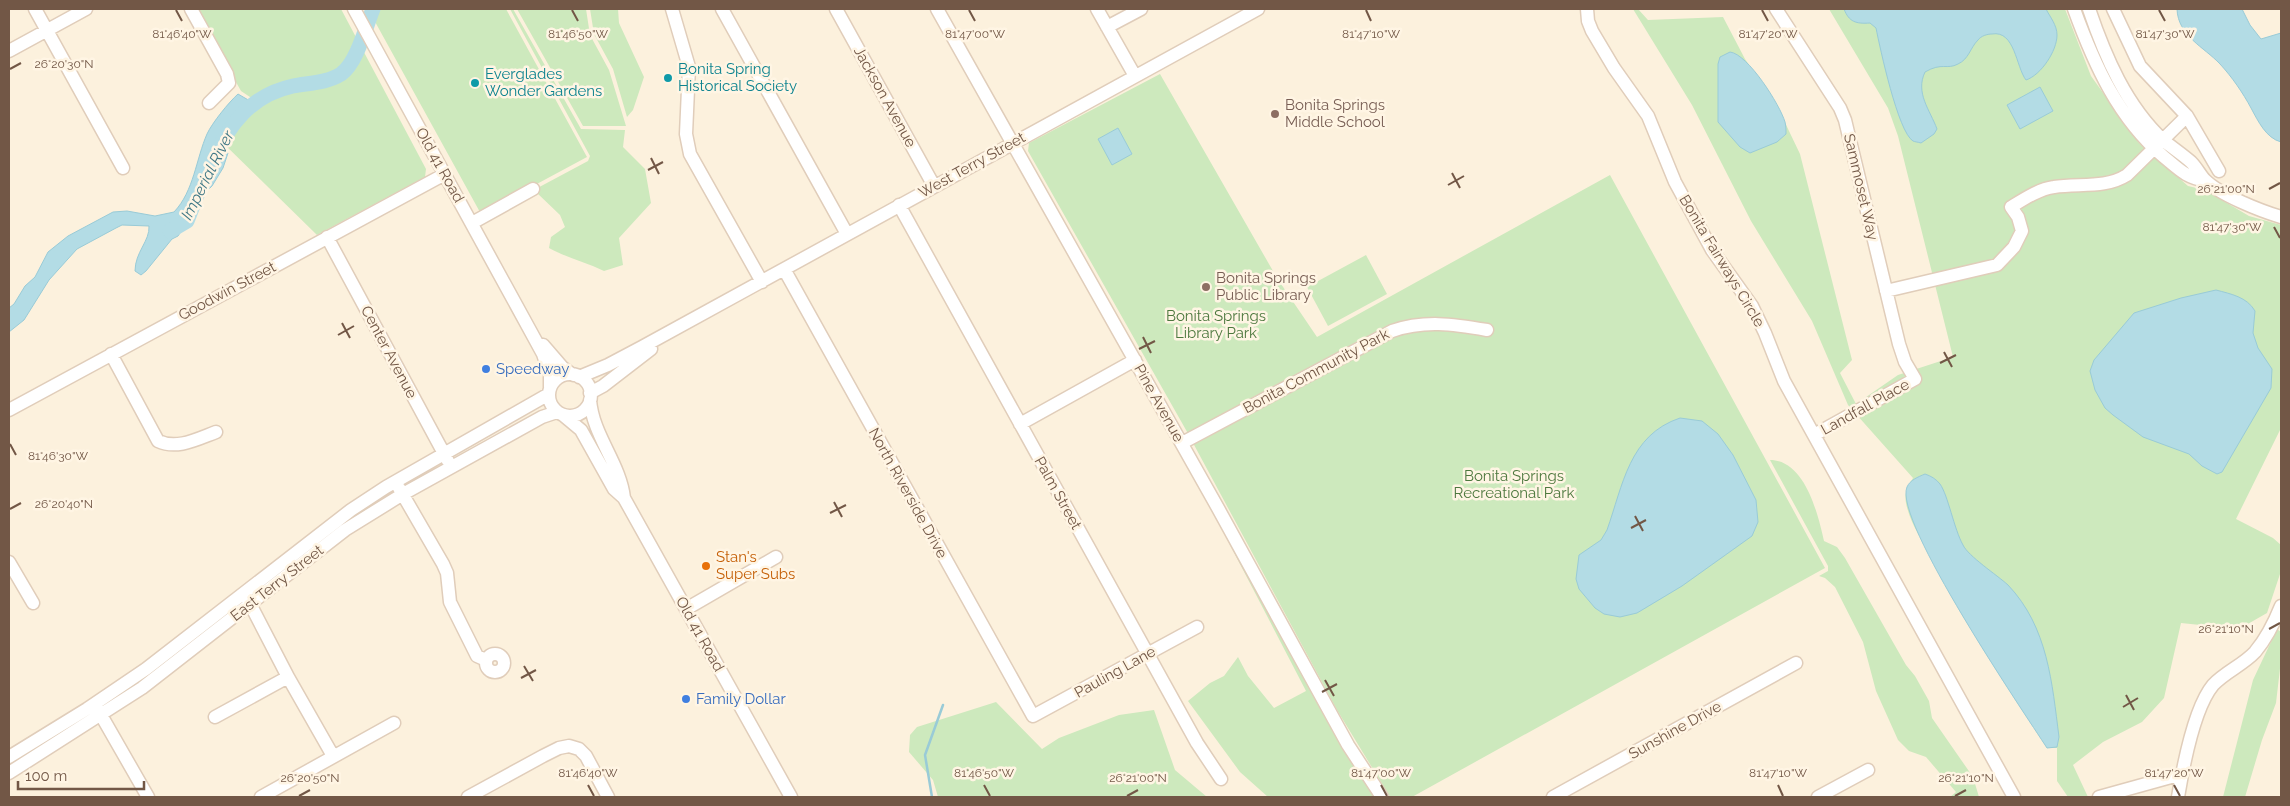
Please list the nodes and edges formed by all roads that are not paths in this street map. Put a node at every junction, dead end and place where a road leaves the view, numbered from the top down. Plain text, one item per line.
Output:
1 (35, 9) edge
2 (86, 9) edge
3 (191, 9) edge
4 (354, 9) edge
5 (672, 9) edge
6 (722, 9) edge
7 (836, 9) edge
8 (937, 9) edge
9 (1097, 9) edge
10 (1141, 9) edge
11 (1258, 9) edge
12 (1587, 9) edge
13 (1776, 9) edge
14 (2074, 9) edge
15 (2089, 9) edge
16 (2113, 9) edge
17 (1234, 14) edge
18 (1107, 28) junction
19 (47, 30) junction
20 (9, 51) edge
21 (1135, 76) junction
22 (209, 103) dead end
23 (2187, 116) junction
24 (1013, 142) junction
25 (2158, 144) junction
26 (123, 168) dead end
27 (2219, 171) dead end
28 (445, 174) junction
29 (934, 186) junction
30 (533, 189) dead end
31 (899, 205) junction
32 (2281, 217) edge
33 (472, 223) junction
34 (847, 234) junction
35 (327, 237) junction
36 (784, 269) junction
37 (762, 282) junction
38 (1886, 291) junction
39 (526, 321) junction
40 (686, 322) junction
41 (1486, 330) dead end
42 (111, 354) junction
43 (1136, 360) junction
44 (576, 376) junction
45 (1916, 379) joint
46 (550, 390) junction
47 (590, 396) junction
48 (9, 410) edge
49 (560, 413) junction
50 (1020, 424) junction
51 (216, 432) dead end
52 (1814, 435) junction
53 (1182, 443) junction
54 (444, 454) junction
55 (451, 466) junction
56 (395, 482) junction
57 (403, 494) junction
58 (624, 498) junction
59 (776, 557) dead end
60 (9, 562) edge
61 (245, 592) junction
62 (33, 603) dead end
63 (250, 605) junction
64 (2281, 606) edge
65 (686, 609) junction
66 (1197, 627) dead end
67 (1147, 654) junction
68 (486, 660) dead end
69 (1796, 663) dead end
70 (288, 676) junction
71 (94, 704) junction
72 (102, 716) junction
73 (1034, 716) joint
74 (215, 717) dead end
75 (394, 723) dead end
76 (334, 756) junction
77 (9, 757) edge
78 (1868, 770) dead end
79 (9, 773) edge
80 (2182, 774) junction
81 (1221, 779) dead end
82 (148, 797) edge
83 (261, 797) edge
84 (468, 797) edge
85 (608, 797) edge
86 (791, 797) edge
87 (1382, 797) edge
88 (1553, 797) edge
89 (1818, 797) edge
90 (2014, 797) edge
91 (2099, 797) edge
92 (2178, 797) edge

1 - 19 street
2 - 19 street
3 - 22 street
4 - 28 street, Old 41 Road
5 - 37 street
6 - 34 street
7 - 29 street, Jackson Avenue
8 - 24 street, Pine Avenue
9 - 18 street
10 - 18 street
11 - 17 street, West Terry Street
12 - 52 street, Bonita Fairways Circle
13 - 38 street, Sammoset Way
14 - 25 street
15 - 25 street
16 - 23 street
17 - 21 street, West Terry Street
18 - 21 street
19 - 20 street
19 - 26 street
21 - 24 street, West Terry Street
23 - 25 street
23 - 27 street
24 - 29 street, West Terry Street
24 - 43 street, Pine Avenue
25 - 32 street
25 - 38 street
28 - 33 street, Old 41 Road
28 - 35 street, Goodwin Street
29 - 31 street, West Terry Street
30 - 33 street
31 - 34 street, West Terry Street
31 - 50 street, Palm Street
33 - 39 street, Old 41 Road
34 - 36 street, West Terry Street
35 - 42 street, Goodwin Street
35 - 54 street, Center Avenue
36 - 37 street, West Terry Street
36 - 73 street, North Riverside Drive
37 - 40 street, West Terry Street
38 - 45 street, Sammoset Way
39 - 44 street, Old 41 Road
39 - 46 street, Old 41 Road
40 - 44 street, West Terry Street
40 - 47 street, West Terry Street
41 - 53 street, Bonita Community Park
42 - 48 street, Goodwin Street
42 - 51 street
43 - 50 street
43 - 53 street, Pine Avenue
44 - 46 street
44 - 47 street
45 - 52 street, Landfall Place
46 - 49 street
46 - 54 street
47 - 49 street
47 - 58 street, Old 41 Road
49 - 55 street, East Terry Street
49 - 58 street, Old 41 Road
50 - 67 street, Palm Street
52 - 90 street, Bonita Fairways Circle
53 - 87 street, Pine Avenue
54 - 55 street, Center Avenue
54 - 56 street
55 - 57 street, East Terry Street
56 - 57 street
56 - 61 street
57 - 63 street, East Terry Street
57 - 68 street
58 - 65 street, Old 41 Road
59 - 65 street
60 - 62 street
61 - 63 street
61 - 71 street
63 - 70 street
63 - 72 street, East Terry Street
64 - 80 street
65 - 86 street, Old 41 Road
66 - 67 street, Pauling Lane
67 - 73 street, Pauling Lane
67 - 81 street, Palm Street
69 - 88 street, Sunshine Drive
70 - 74 street
70 - 76 street
71 - 72 street
71 - 77 street
72 - 79 street, East Terry Street
72 - 82 street
75 - 76 street
76 - 83 street
78 - 89 street
80 - 91 street
80 - 92 street
84 - 85 street

